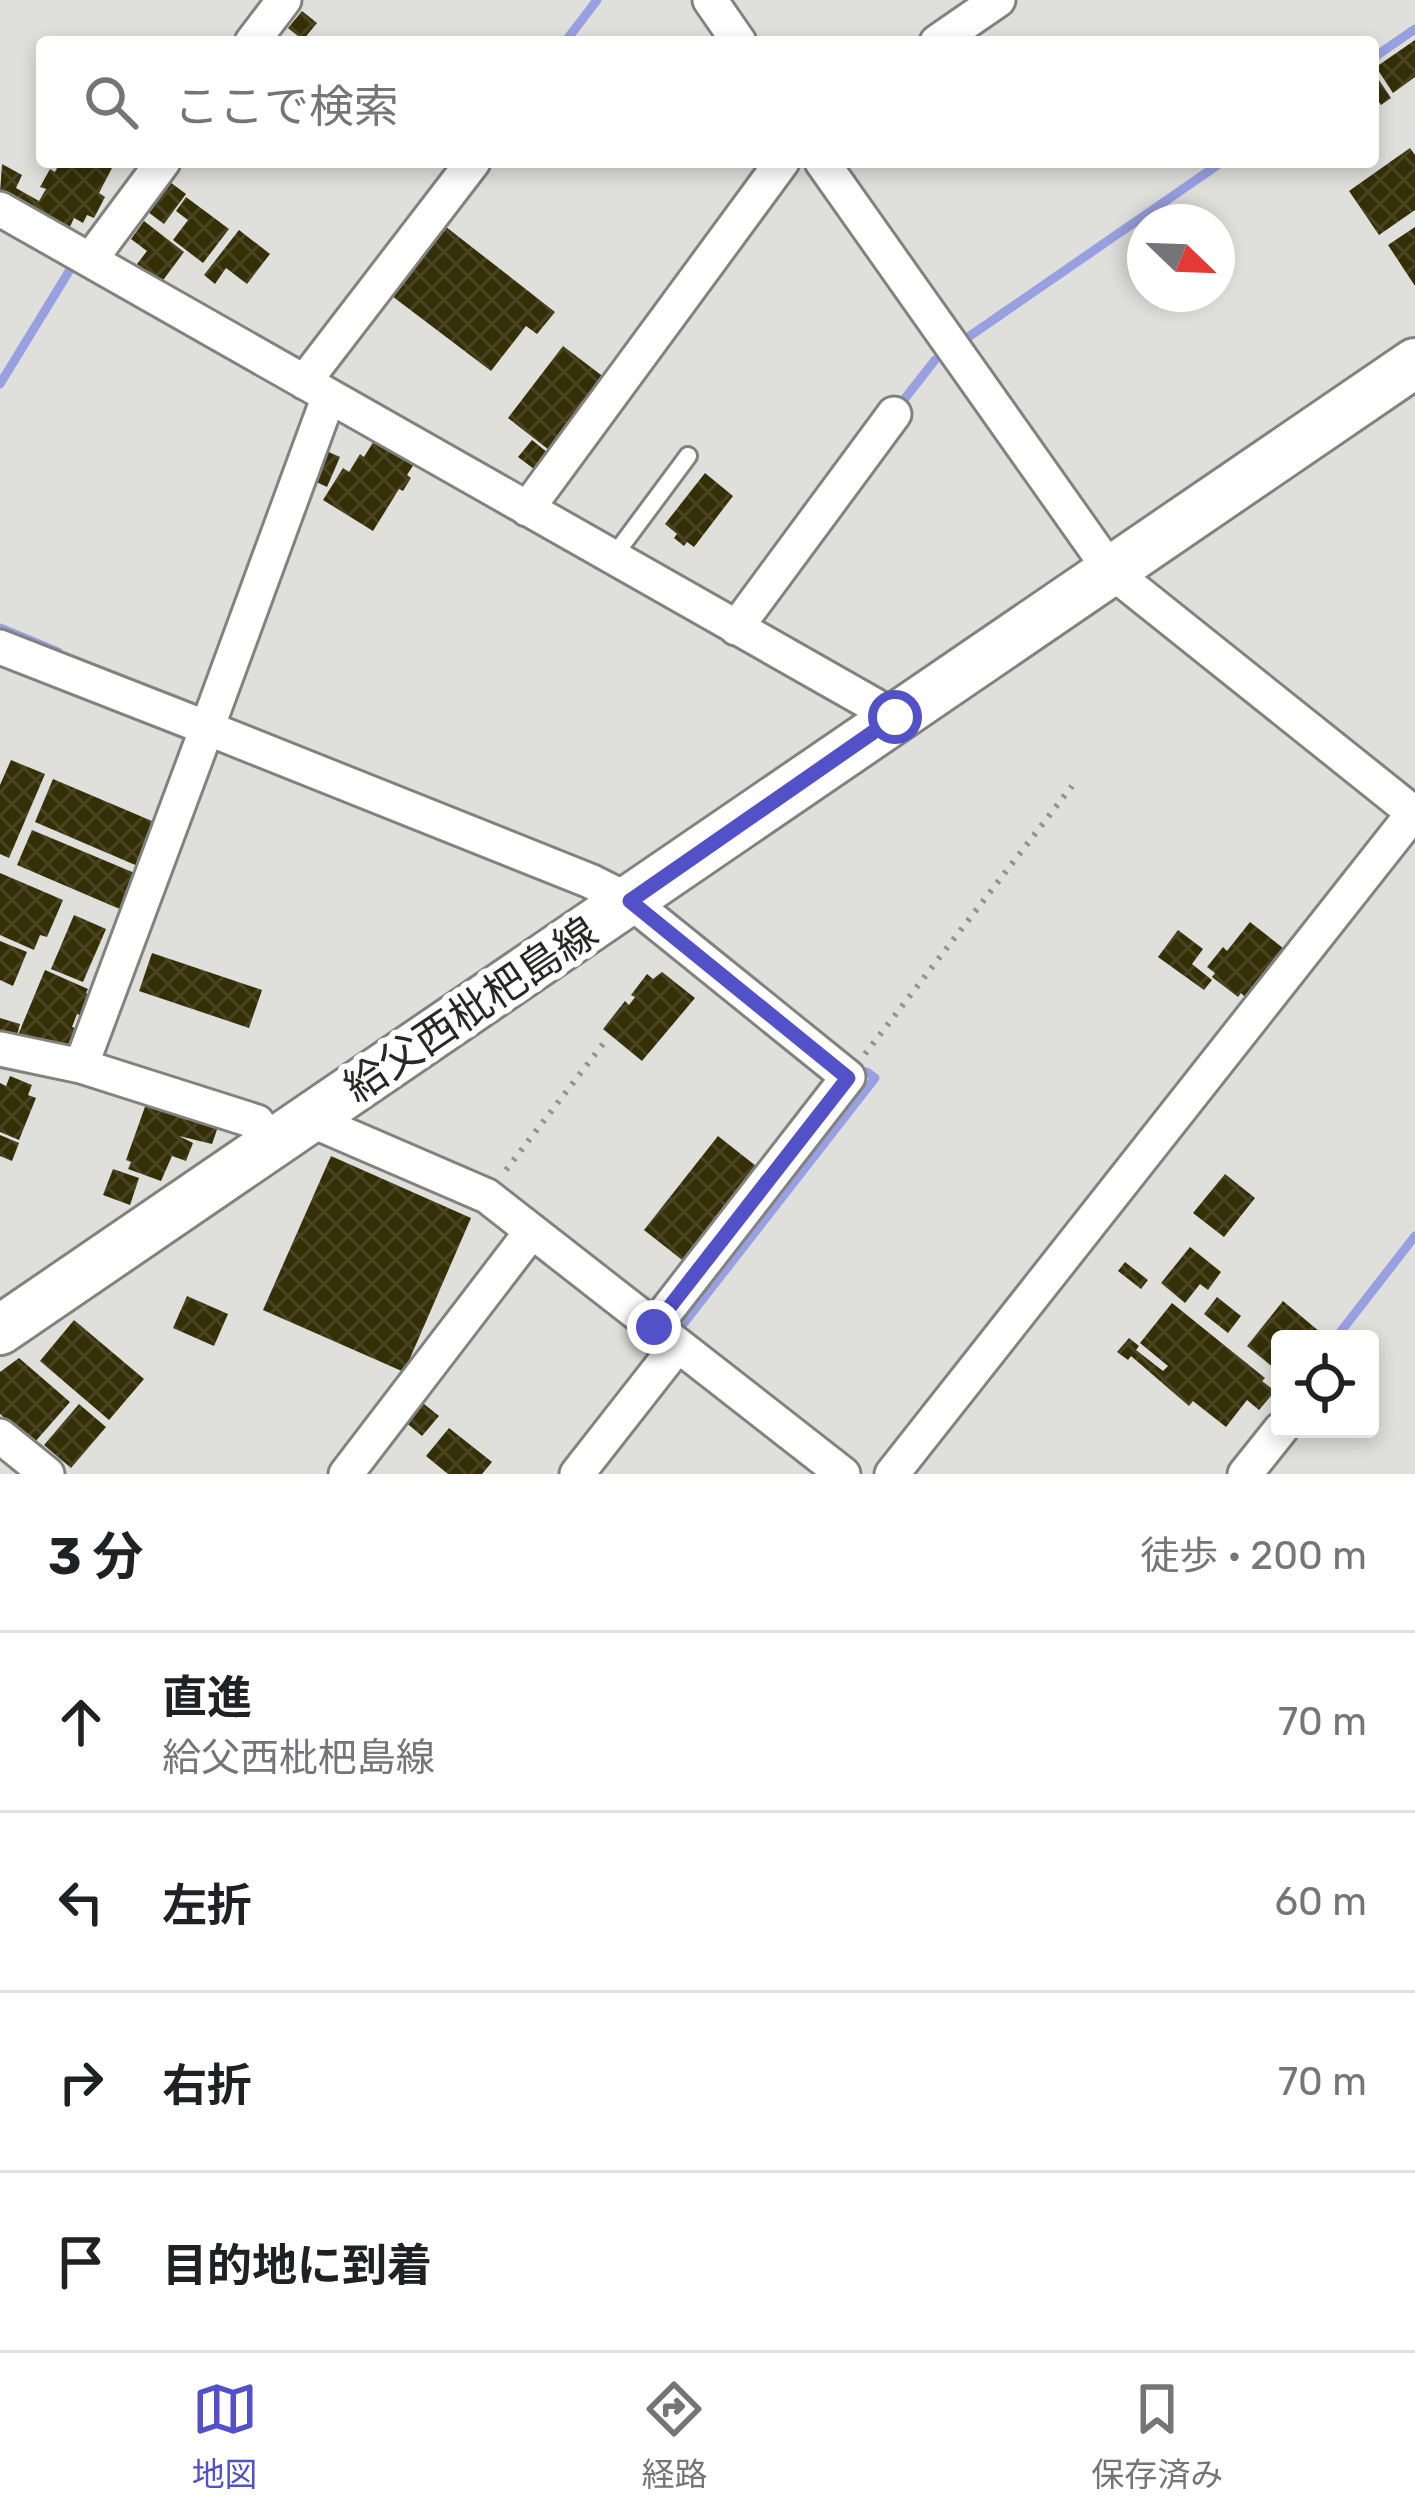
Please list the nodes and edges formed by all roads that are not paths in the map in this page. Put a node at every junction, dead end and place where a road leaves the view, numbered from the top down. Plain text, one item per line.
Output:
1 (284, 0) edge
2 (710, 0) edge
3 (998, 0) edge
4 (257, 36) edge
5 (735, 36) edge
6 (946, 36) edge
7 (159, 168) edge
8 (469, 168) edge
9 (778, 168) edge
10 (826, 168) edge
11 (0, 209) edge
12 (90, 260) junction
13 (1415, 363) edge
14 (316, 389) junction
15 (894, 414) dead end
16 (688, 456) dead end
17 (527, 509) junction
18 (613, 557) junction
19 (1111, 572) junction
20 (736, 628) junction
21 (0, 647) edge
22 (895, 717) junction
23 (207, 728) junction
24 (1415, 812) edge
25 (630, 901) junction
26 (0, 1048) edge
27 (80, 1066) junction
28 (292, 1133) junction
29 (532, 1232) junction
30 (0, 1330) edge
31 (666, 1336) junction
32 (0, 1436) edge
33 (1274, 1438) edge
34 (47, 1474) edge
35 (346, 1474) edge
36 (577, 1474) edge
37 (843, 1474) edge
38 (892, 1474) edge
39 (1245, 1474) edge

1 - 4 street
2 - 5 street
3 - 6 street
7 - 12 street
8 - 14 street
9 - 17 street
10 - 19 street
11 - 12 street
12 - 14 street
13 - 19 main road, 給父西枇杷島線
14 - 17 street
14 - 23 street
15 - 20 street
16 - 18 lane
17 - 18 street
18 - 20 street
19 - 22 main road, 給父西枇杷島線
19 - 24 street
20 - 22 street
21 - 23 street
22 - 25 main road, 給父西枇杷島線
23 - 25 street
23 - 27 street
24 - 38 street
25 - 28 main road, 給父西枇杷島線
25 - 31 street
26 - 27 street
27 - 28 street
28 - 29 street
28 - 30 main road, 給父西枇杷島線
29 - 31 street
29 - 35 street
31 - 36 street
31 - 37 street
32 - 34 street
33 - 39 street

